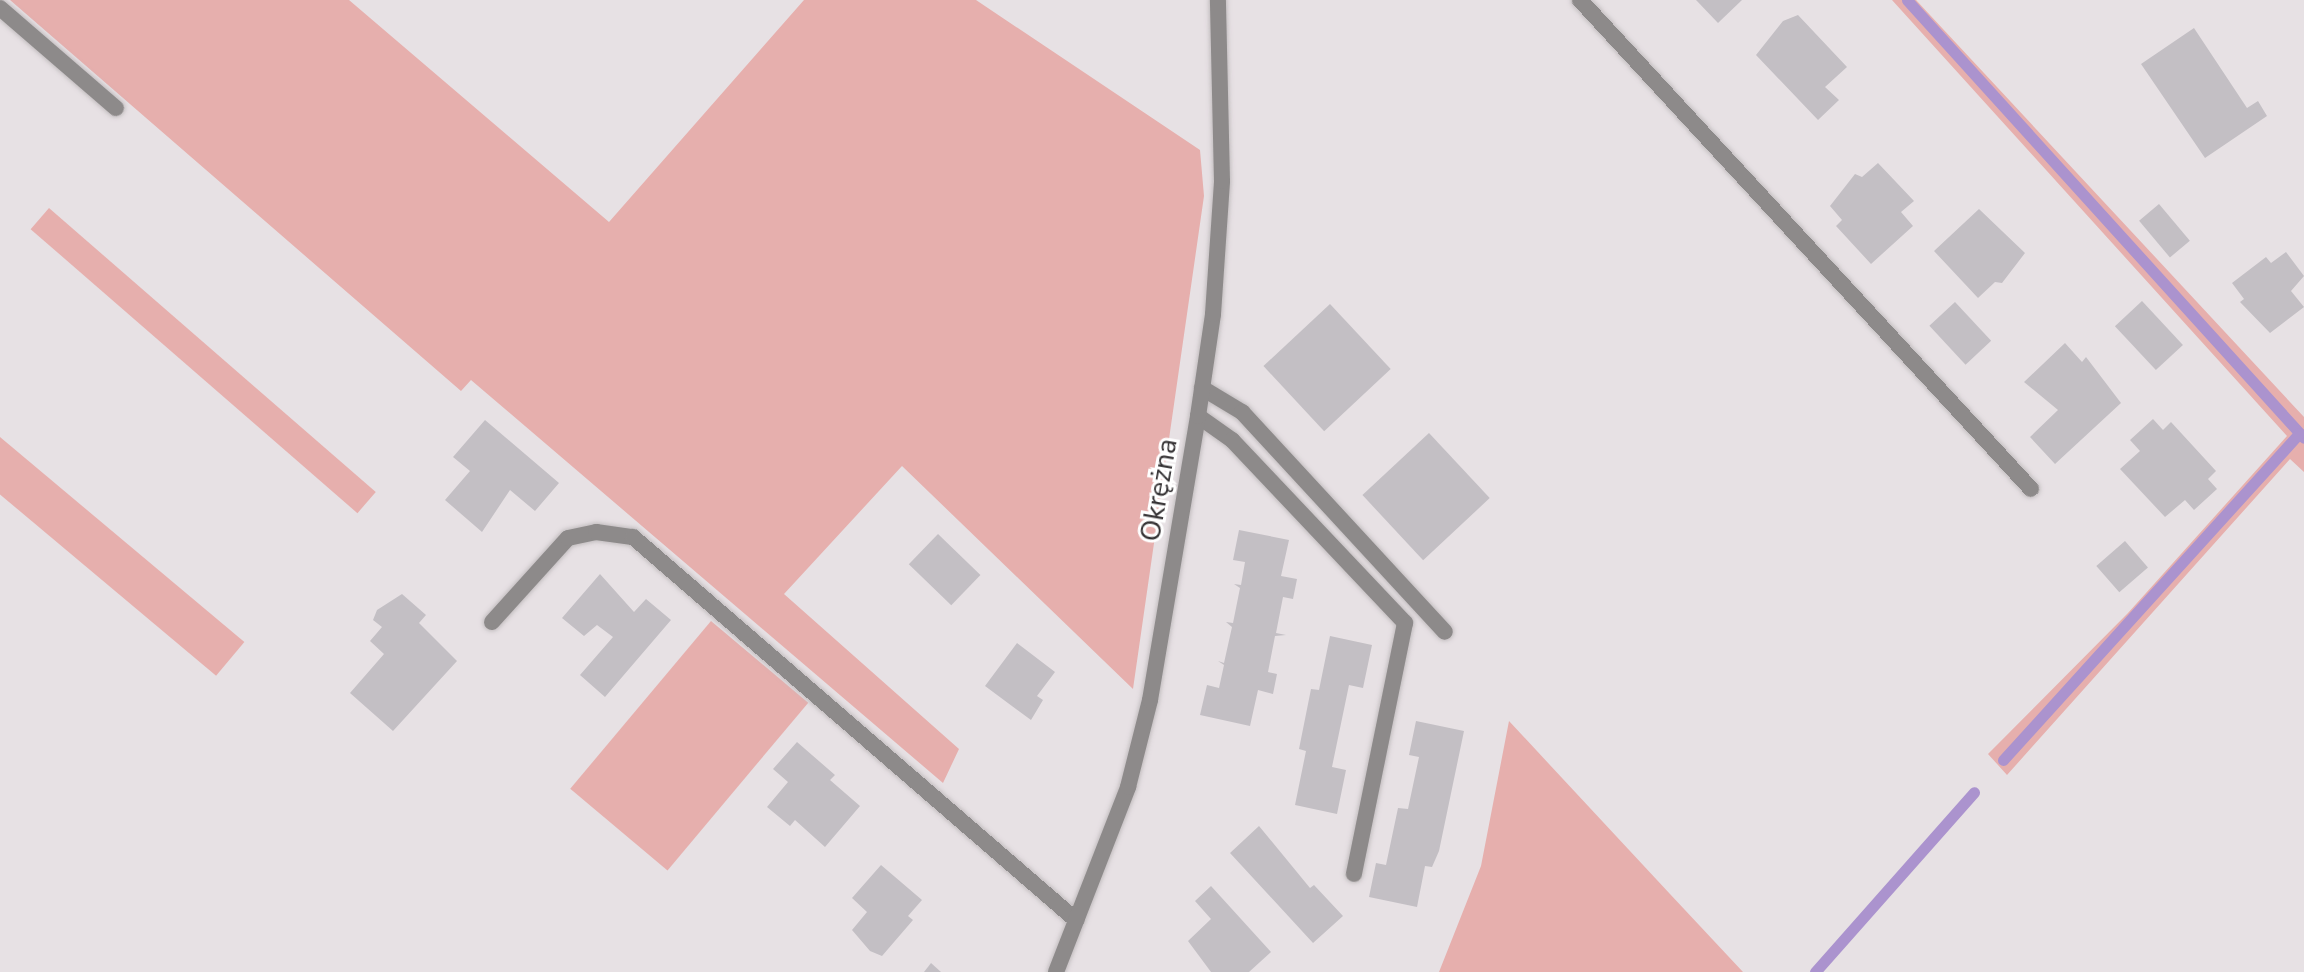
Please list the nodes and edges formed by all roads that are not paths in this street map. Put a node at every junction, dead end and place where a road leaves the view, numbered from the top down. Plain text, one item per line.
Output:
1 (1218, 0) edge
2 (1580, 0) edge
3 (0, 8) edge
4 (116, 108) dead end
5 (1202, 388) junction
6 (1198, 416) junction
7 (2031, 489) dead end
8 (492, 622) dead end
9 (1445, 632) dead end
10 (1354, 874) dead end
11 (1076, 920) junction
12 (1056, 972) edge

1 - 5 street, Okrężna
2 - 7 street
3 - 4 street
5 - 6 street, Okrężna
5 - 9 street
6 - 10 street
6 - 11 street, Okrężna
8 - 11 street
11 - 12 street, Okrężna

